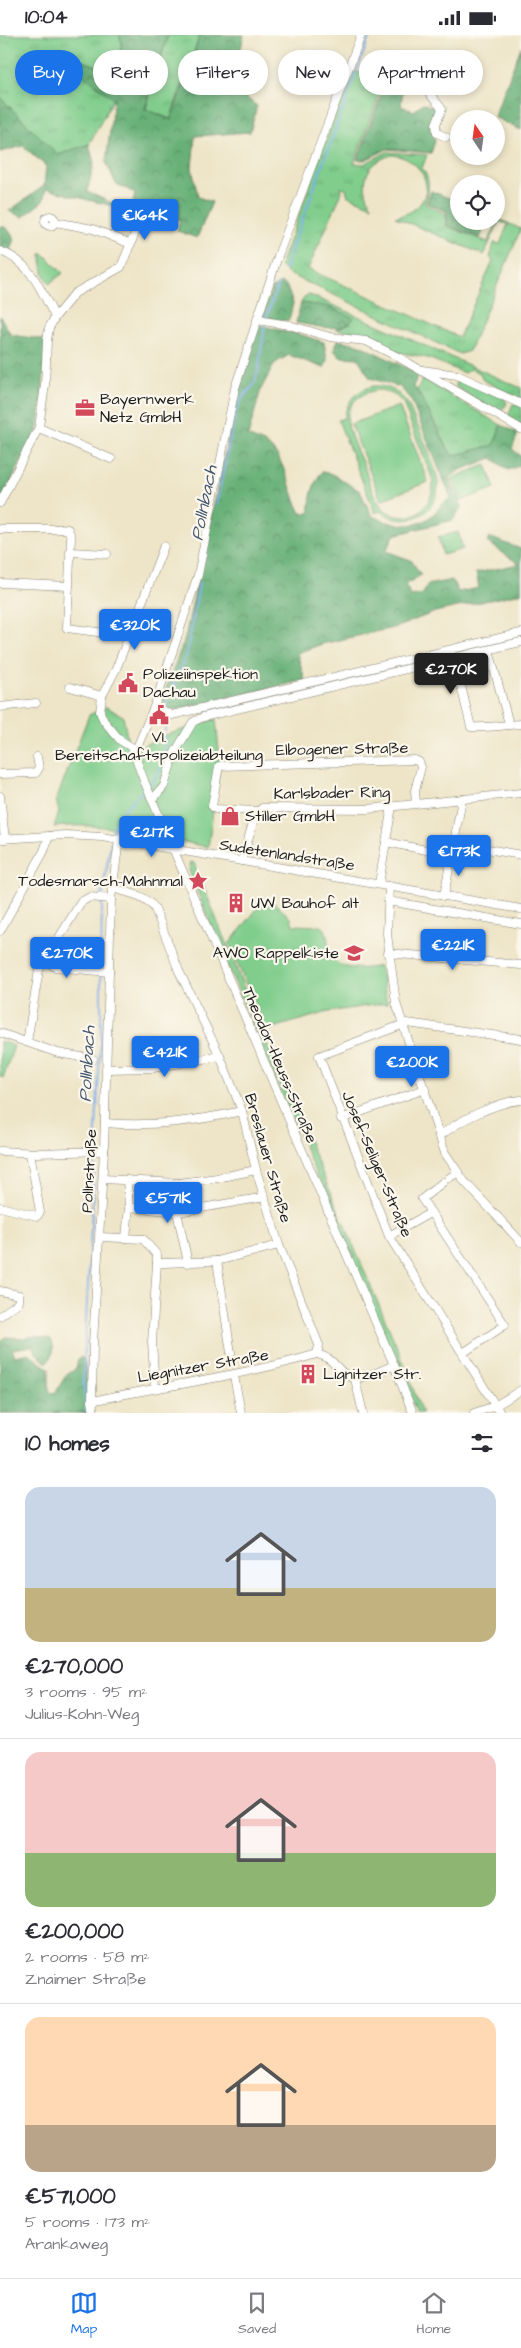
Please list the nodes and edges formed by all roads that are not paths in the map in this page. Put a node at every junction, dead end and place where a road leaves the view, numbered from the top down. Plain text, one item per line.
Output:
1 (361, 35) edge
2 (432, 95) edge
3 (446, 137) dead end
4 (144, 211) dead end
5 (45, 220) dead end
6 (131, 244) junction
7 (0, 251) edge
8 (55, 317) junction
9 (263, 321) junction
10 (419, 369) junction
11 (521, 404) edge
12 (39, 428) junction
13 (521, 429) edge
14 (111, 459) dead end
15 (0, 503) edge
16 (0, 529) edge
17 (164, 546) dead end
18 (70, 552) junction
19 (107, 554) dead end
20 (0, 583) edge
21 (69, 586) junction
22 (105, 633) dead end
23 (521, 633) edge
24 (521, 642) edge
25 (489, 649) junction
26 (454, 657) junction
27 (70, 687) dead end
28 (102, 696) junction
29 (36, 703) dead end
30 (0, 707) edge
31 (154, 707) junction
32 (509, 724) junction
33 (521, 724) edge
34 (136, 750) junction
35 (37, 757) dead end
36 (0, 775) edge
37 (521, 793) edge
38 (0, 795) edge
39 (153, 799) junction
40 (462, 799) junction
41 (416, 803) junction
42 (392, 806) junction
43 (257, 811) junction
44 (1, 814) edge
45 (49, 836) junction
46 (2, 839) edge
47 (114, 839) junction
48 (386, 842) junction
49 (454, 843) junction
50 (174, 851) junction
51 (451, 855) junction
52 (521, 855) edge
53 (242, 861) junction
54 (379, 884) junction
55 (390, 886) junction
56 (112, 888) junction
57 (444, 896) junction
58 (105, 898) junction
59 (388, 901) junction
60 (521, 909) edge
61 (521, 924) edge
62 (0, 931) edge
63 (388, 953) junction
64 (45, 961) junction
65 (521, 965) edge
66 (104, 972) junction
67 (402, 1024) junction
68 (0, 1033) edge
69 (521, 1039) edge
70 (27, 1042) junction
71 (220, 1057) junction
72 (92, 1059) dead end
73 (106, 1069) junction
74 (424, 1089) junction
75 (521, 1101) edge
76 (242, 1111) junction
77 (341, 1119) junction
78 (105, 1123) junction
79 (440, 1137) junction
80 (0, 1151) edge
81 (99, 1151) junction
82 (30, 1153) junction
83 (256, 1169) junction
84 (458, 1172) junction
85 (103, 1179) junction
86 (127, 1180) junction
87 (179, 1183) junction
88 (265, 1197) junction
89 (0, 1207) edge
90 (129, 1207) junction
91 (180, 1212) junction
92 (430, 1213) junction
93 (388, 1236) junction
94 (100, 1237) junction
95 (126, 1238) junction
96 (521, 1242) edge
97 (279, 1245) junction
98 (217, 1261) junction
99 (157, 1263) junction
100 (188, 1263) junction
101 (0, 1291) edge
102 (19, 1297) junction
103 (0, 1310) edge
104 (0, 1316) edge
105 (232, 1353) dead end
106 (463, 1353) junction
107 (317, 1354) junction
108 (394, 1365) junction
109 (234, 1375) junction
110 (355, 1379) junction
111 (156, 1387) junction
112 (521, 1390) edge
113 (92, 1401) junction
114 (497, 1409) edge
115 (94, 1413) edge
116 (241, 1413) edge
117 (363, 1413) edge
118 (413, 1413) edge
119 (474, 1413) edge

1 - 9 street
2 - 3 street
4 - 6 street
5 - 6 street
6 - 8 street
7 - 8 street
8 - 12 street
9 - 10 street
9 - 31 street
10 - 11 street
10 - 13 street
12 - 14 street
12 - 15 street
16 - 18 street
17 - 28 street
18 - 19 street
18 - 21 street
20 - 21 street
21 - 22 street
23 - 31 street
24 - 25 street
25 - 26 street
25 - 32 street
26 - 32 street
26 - 39 street
27 - 28 street
28 - 34 street
29 - 30 street
31 - 34 street
32 - 33 street
34 - 39 street, Theodor-Heuss-Straße
35 - 36 street
37 - 40 street, Karlsbader Ring
38 - 44 street
39 - 50 street, Theodor-Heuss-Straße
40 - 41 street, Karlsbader Ring
40 - 49 street
41 - 42 street, Karlsbader Ring
41 - 43 street, Elbogener Straße
42 - 43 street, Karlsbader Ring
42 - 48 street
43 - 53 street, Karlsbader Ring
44 - 46 street
45 - 46 street, Sudetenlandstraße
45 - 47 street, Sudetenlandstraße
45 - 62 street
47 - 50 street, Sudetenlandstraße
47 - 56 street, Pollnstraße
48 - 51 street
48 - 54 street
49 - 51 street
49 - 52 street
50 - 53 street, Sudetenlandstraße
50 - 108 street, Theodor-Heuss-Straße
51 - 57 street
53 - 54 street, Sudetenlandstraße
54 - 55 street, Sudetenlandstraße
55 - 57 street, Sudetenlandstraße
55 - 59 street
56 - 58 street, Pollnstraße
56 - 71 street, Breslauer Straße
57 - 60 street, Sudetenlandstraße
58 - 64 street
58 - 66 street, Pollnstraße
59 - 61 street
59 - 63 street
63 - 65 street
63 - 67 street
64 - 66 street
64 - 70 street
66 - 73 street, Pollnstraße
67 - 69 street
67 - 74 street
67 - 77 street, Josef-Seliger-Straße
68 - 70 street
70 - 72 street
71 - 73 street
71 - 76 street, Breslauer Straße
73 - 78 street, Pollnstraße
74 - 77 street
74 - 79 street
75 - 79 street
76 - 78 street
76 - 83 street, Breslauer Straße
77 - 93 street, Josef-Seliger-Straße
78 - 81 street, Pollnstraße
79 - 84 street
80 - 82 street
81 - 82 street
81 - 85 street, Pollnstraße
82 - 89 street
83 - 87 street
83 - 88 street, Breslauer Straße
84 - 92 street
84 - 96 street
85 - 86 street
85 - 94 street, Pollnstraße
86 - 87 street
86 - 90 street
87 - 91 street
88 - 91 street
88 - 97 street, Breslauer Straße
90 - 91 street
90 - 95 street
91 - 100 street
92 - 93 street
92 - 106 street
93 - 106 street, Josef-Seliger-Straße
94 - 95 street
94 - 113 street, Pollnstraße
95 - 99 street
97 - 98 street
97 - 107 street, Breslauer Straße
98 - 100 street
98 - 105 street
99 - 100 street
99 - 111 street
101 - 102 street
102 - 103 street
102 - 104 street
106 - 114 street, Josef-Seliger-Straße
107 - 109 street, Liegnitzer Straße
107 - 110 street
108 - 110 street
108 - 118 street, Theodor-Heuss-Straße
109 - 111 street, Liegnitzer Straße
109 - 116 street
110 - 117 street
111 - 113 street, Liegnitzer Straße
112 - 114 street
113 - 115 street, Pollnstraße
114 - 119 street

